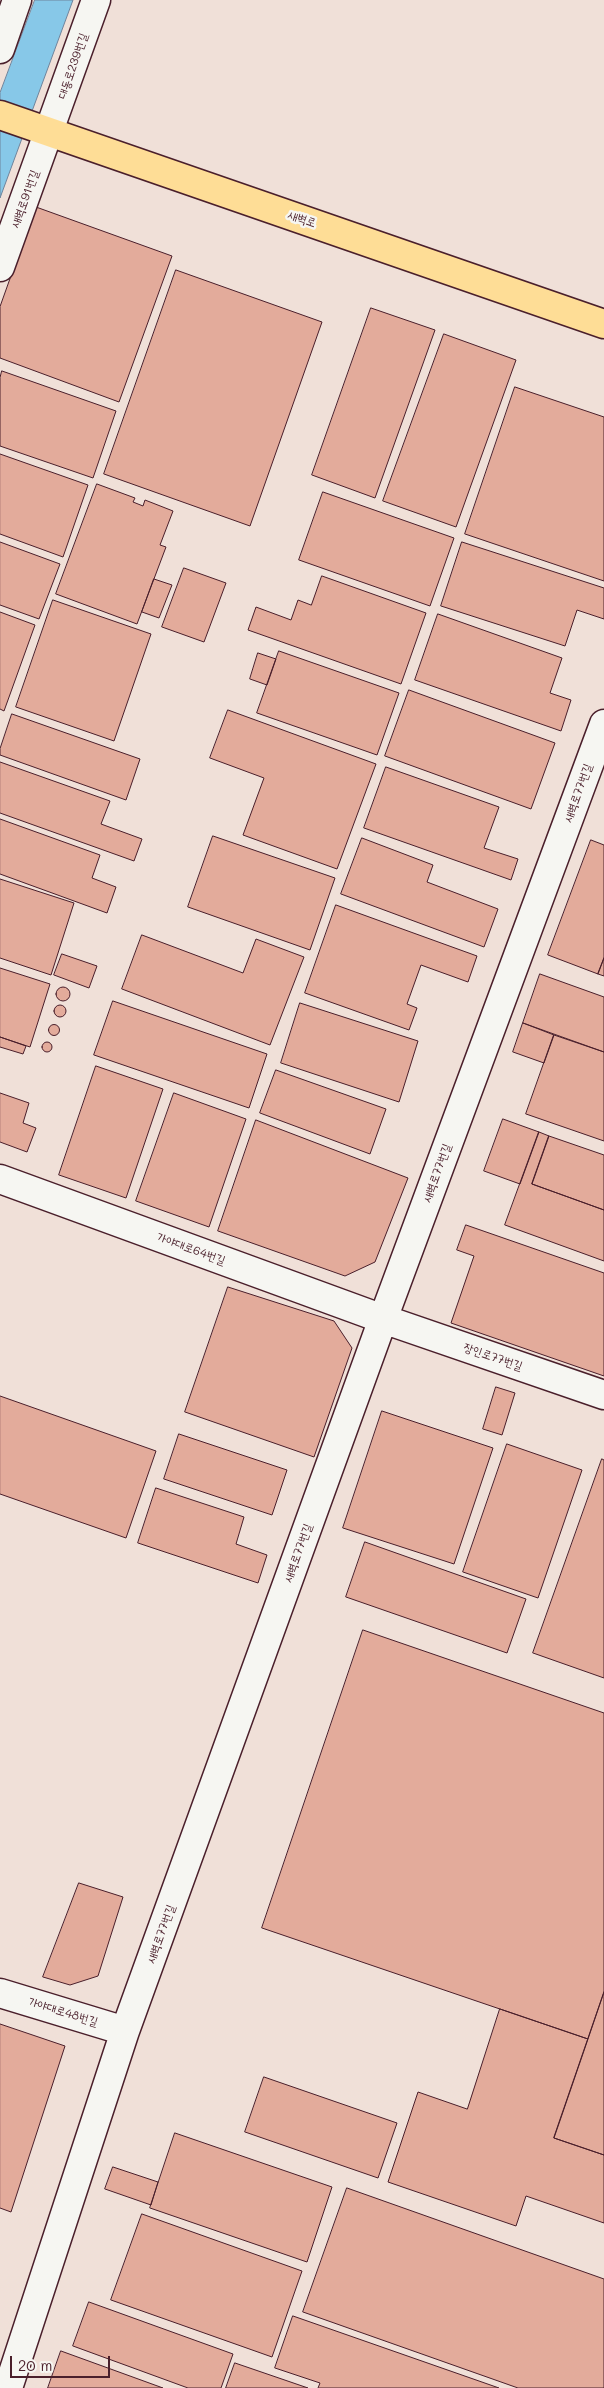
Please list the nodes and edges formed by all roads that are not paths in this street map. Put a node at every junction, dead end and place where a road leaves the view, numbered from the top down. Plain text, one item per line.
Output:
1 (17, 0) edge
2 (96, 0) edge
3 (0, 49) edge
4 (0, 115) edge
5 (42, 129) junction
6 (0, 267) edge
7 (604, 324) edge
8 (604, 724) edge
9 (0, 1179) edge
10 (383, 1319) junction
11 (604, 1395) edge
12 (0, 1993) edge
13 (126, 2031) junction
14 (8, 2388) edge

1 - 3 street
2 - 5 street, 대동로239번길
4 - 5 main road, 새벽로
5 - 6 street, 새벽로91번길
5 - 7 main road, 새벽로
8 - 10 street, 새벽로77번길
9 - 10 street, 가야대로64번길
10 - 11 street, 장인로77번길
10 - 13 street, 새벽로77번길
12 - 13 street, 가야대로48번길
13 - 14 street, 새벽로77번길

